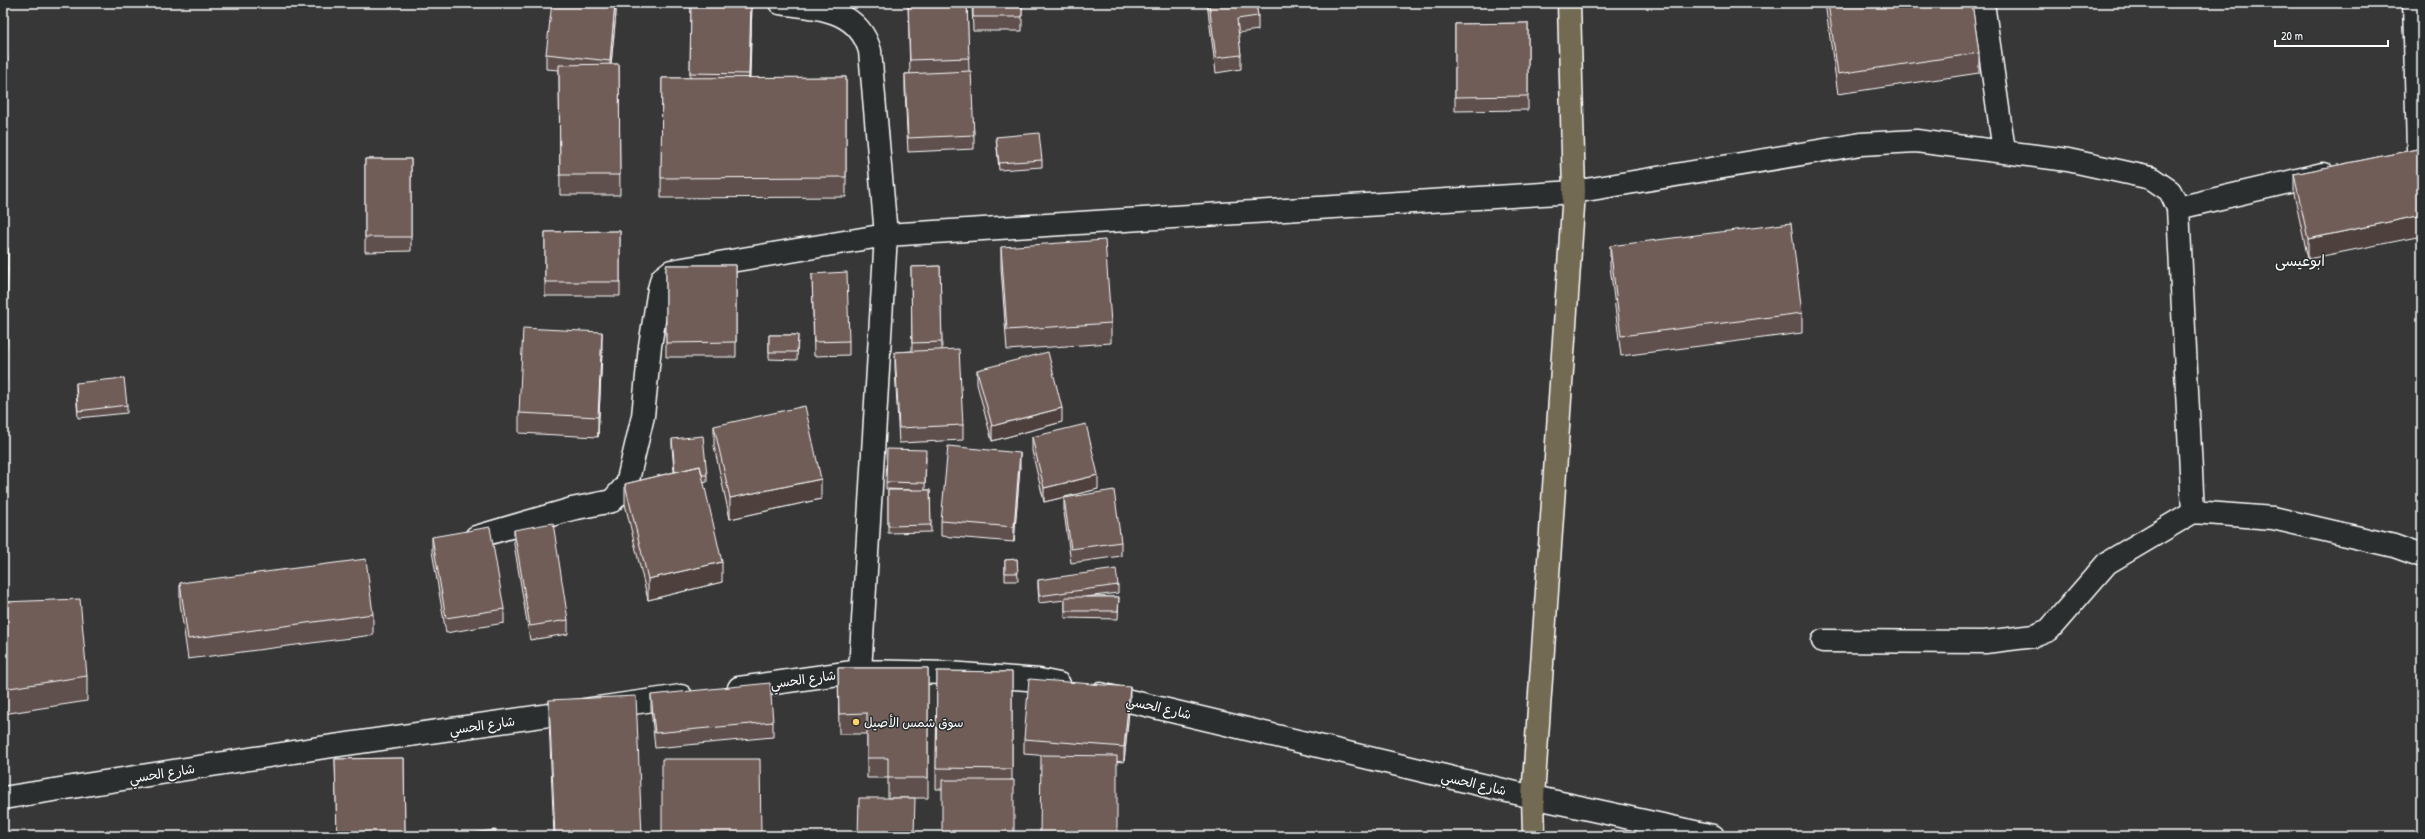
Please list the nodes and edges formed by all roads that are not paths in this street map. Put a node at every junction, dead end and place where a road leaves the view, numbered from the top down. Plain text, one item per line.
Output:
1 (780, 3) edge
2 (1569, 3) edge
3 (1983, 3) edge
4 (2414, 3) edge
5 (2420, 149) edge
6 (2004, 151) junction
7 (2396, 155) edge
8 (2344, 169) edge
9 (1574, 192) junction
10 (2178, 208) junction
11 (886, 234) junction
12 (2193, 512) junction
13 (476, 537) edge
14 (2422, 556) edge
15 (1823, 641) dead end
16 (860, 671) junction
17 (721, 690) edge
18 (698, 694) edge
19 (1533, 797) junction
20 (3, 798) edge
21 (1534, 836) edge
22 (1713, 836) edge

1 - 11 street
2 - 9 main road
3 - 6 street
4 - 5 street
5 - 7 street
6 - 9 street
6 - 10 street
8 - 10 street
9 - 11 street
9 - 19 main road
10 - 12 street
11 - 13 street
11 - 16 street
12 - 14 street
12 - 15 street
16 - 17 street, شارع الحسي
16 - 19 street, شارع الحسي
18 - 20 street, شارع الحسي
19 - 21 main road
19 - 22 street, شارع الحسي

